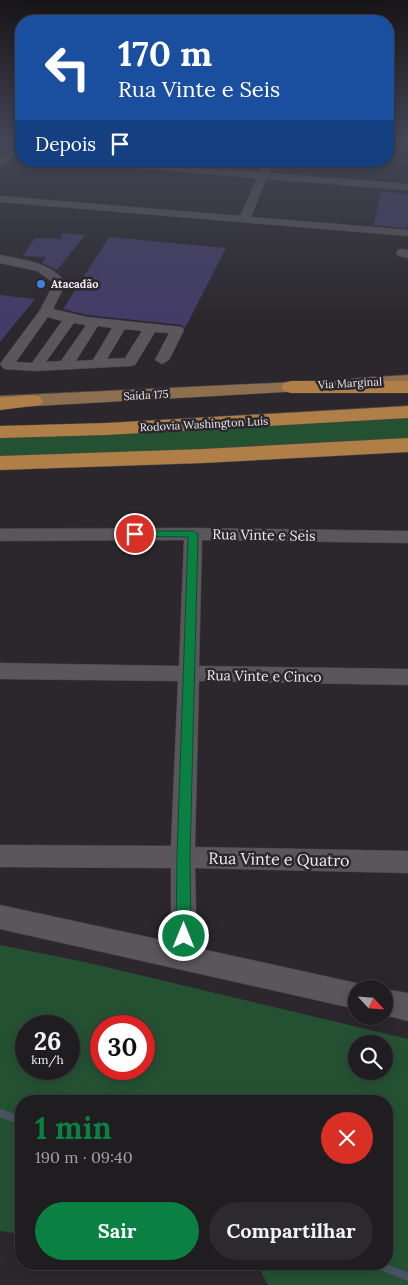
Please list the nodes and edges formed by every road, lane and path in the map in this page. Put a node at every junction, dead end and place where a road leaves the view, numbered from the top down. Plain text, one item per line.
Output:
1 (24, 201) edge
2 (252, 201) edge
3 (244, 219) junction
4 (408, 232) edge
5 (0, 259) edge
6 (0, 265) edge
7 (60, 283) junction
8 (46, 311) junction
9 (70, 319) junction
10 (95, 321) junction
11 (121, 324) junction
12 (151, 327) junction
13 (162, 360) dead end
14 (97, 364) junction
15 (66, 365) junction
16 (36, 367) junction
17 (408, 380) edge
18 (291, 387) junction
19 (408, 387) edge
20 (33, 401) joint
21 (0, 403) edge
22 (408, 412) edge
23 (0, 432) edge
24 (408, 445) edge
25 (0, 464) edge
26 (193, 534) junction
27 (0, 535) edge
28 (408, 538) edge
29 (0, 671) edge
30 (190, 675) junction
31 (408, 677) edge
32 (0, 856) edge
33 (184, 857) junction
34 (408, 862) edge
35 (0, 917) edge
36 (184, 956) junction
37 (348, 994) edge
38 (393, 1004) edge
39 (408, 1007) edge

1 - 3 street
2 - 3 street
3 - 4 street
5 - 7 street
6 - 7 street
7 - 8 street
8 - 9 street
8 - 16 street
9 - 10 street
9 - 16 street
10 - 11 street
10 - 15 street
11 - 12 street
11 - 14 street
12 - 13 street
12 - 14 street
14 - 15 street
15 - 16 street
17 - 18 main road, Via Marginal
18 - 19 highway
18 - 20 main road, Saída 175
20 - 21 highway
22 - 23 highway, Rodovia Washington Luís
24 - 25 highway
26 - 27 street, Rua Vinte e Seis
26 - 28 street, Rua Vinte e Seis
26 - 30 street
29 - 30 street, Rua Vinte e Cinco
30 - 31 street, Rua Vinte e Cinco
30 - 33 street
32 - 33 street, Rua Vinte e Quatro
33 - 34 street, Rua Vinte e Quatro
33 - 36 street
35 - 36 street
36 - 37 street
38 - 39 street

